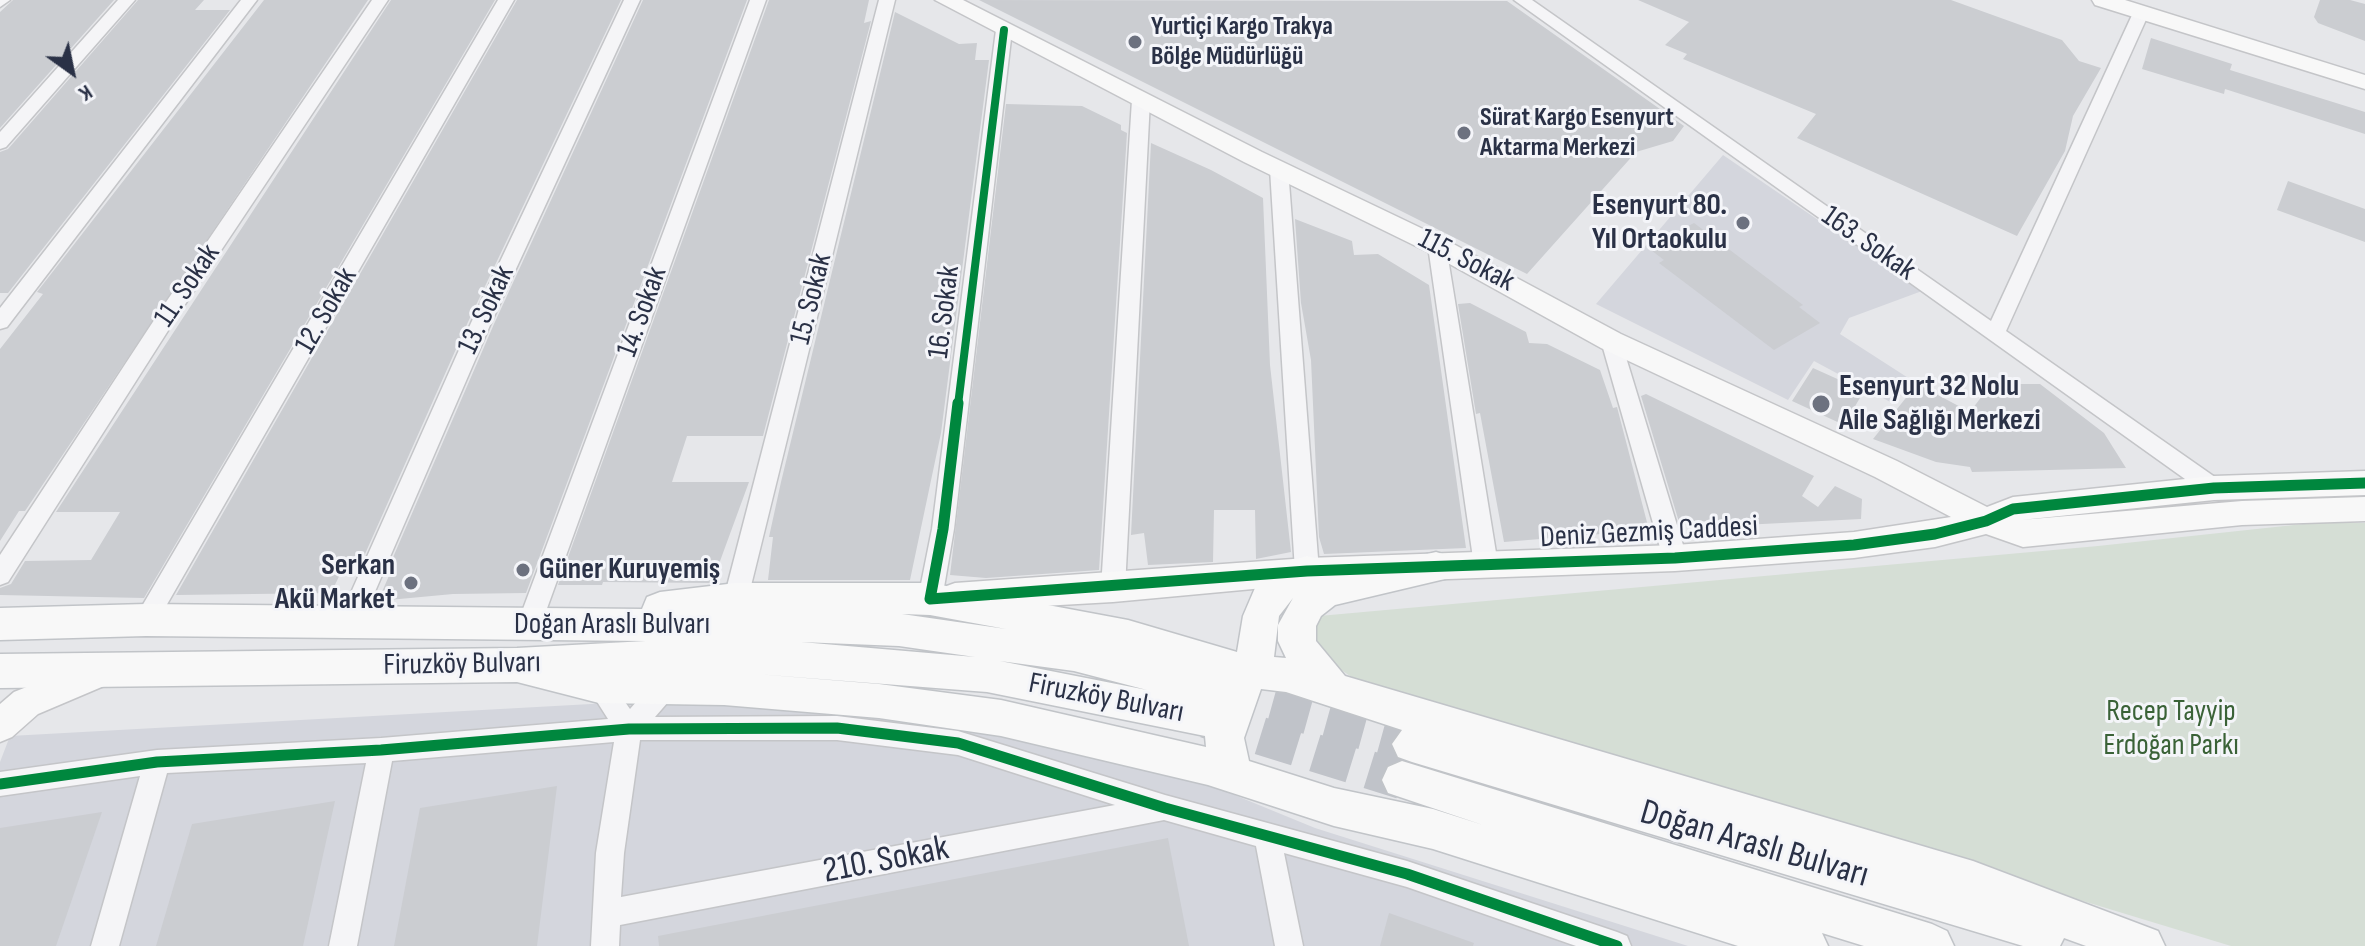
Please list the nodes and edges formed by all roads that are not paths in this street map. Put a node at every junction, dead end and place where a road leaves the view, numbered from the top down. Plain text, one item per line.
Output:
1 (127, 0) edge
2 (249, 0) edge
3 (380, 0) edge
4 (506, 0) edge
5 (632, 0) edge
6 (758, 0) edge
7 (887, 0) edge
8 (946, 0) edge
9 (1522, 0) edge
10 (2103, 0) edge
11 (2141, 13) junction
12 (1004, 30) junction
13 (2365, 82) edge
14 (1141, 100) junction
15 (0, 143) edge
16 (1279, 169) junction
17 (1437, 246) junction
18 (0, 322) edge
19 (1995, 334) junction
20 (1611, 341) junction
21 (2365, 483) edge
22 (2214, 488) junction
23 (2365, 509) edge
24 (1986, 521) junction
25 (1675, 558) junction
26 (1486, 565) junction
27 (1436, 567) junction
28 (1307, 571) junction
29 (0, 575) edge
30 (1113, 588) junction
31 (736, 598) junction
32 (930, 599) junction
33 (146, 620) junction
34 (0, 624) edge
35 (349, 624) junction
36 (529, 625) junction
37 (517, 665) junction
38 (0, 671) edge
39 (103, 671) junction
40 (599, 686) junction
41 (666, 686) junction
42 (1231, 688) junction
43 (1331, 688) junction
44 (1373, 704) junction
45 (0, 726) edge
46 (629, 729) junction
47 (381, 750) junction
48 (157, 762) junction
49 (1236, 775) junction
50 (0, 784) edge
51 (1165, 808) junction
52 (1346, 810) junction
53 (1267, 835) junction
54 (608, 913) junction
55 (105, 946) edge
56 (343, 946) edge
57 (605, 946) edge
58 (1289, 946) edge
59 (1617, 946) edge
60 (1806, 946) edge
61 (1932, 946) edge
62 (2095, 946) edge
63 (2143, 946) edge

1 - 15 street
2 - 18 street
3 - 29 street, 11. Sokak
4 - 33 street, 12. Sokak
5 - 35 street, 13. Sokak
6 - 36 street, 14. Sokak
7 - 31 street, 15. Sokak
8 - 12 street, 115. Sokak
9 - 19 street, 163. Sokak
10 - 11 street
11 - 13 street
11 - 19 street
12 - 14 street, 115. Sokak
12 - 32 street, 16. Sokak
14 - 16 street, 115. Sokak
14 - 30 street
16 - 17 street, 115. Sokak
16 - 28 street
17 - 20 street, 115. Sokak
17 - 26 street
19 - 22 street, 163. Sokak
20 - 24 street, 115. Sokak
20 - 25 street
21 - 22 street, Deniz Gezmiş Caddesi
22 - 24 street, Deniz Gezmiş Caddesi
23 - 24 street
24 - 25 street, Deniz Gezmiş Caddesi
25 - 26 street, Deniz Gezmiş Caddesi
26 - 27 street, Deniz Gezmiş Caddesi
27 - 28 street, Deniz Gezmiş Caddesi
27 - 43 main road
28 - 30 street, Deniz Gezmiş Caddesi
28 - 42 main road
30 - 32 street, Deniz Gezmiş Caddesi
31 - 32 main road
31 - 36 main road
32 - 42 main road
33 - 34 main road, Doğan Araslı Bulvarı
33 - 35 main road, Doğan Araslı Bulvarı
35 - 36 main road, Doğan Araslı Bulvarı
36 - 42 main road, Doğan Araslı Bulvarı
37 - 39 main road, Firuzköy Bulvarı
37 - 40 main road
37 - 42 main road, Firuzköy Bulvarı
38 - 39 main road, Firuzköy Bulvarı
39 - 45 street
40 - 41 main road
40 - 46 street
41 - 46 street
41 - 49 main road
42 - 43 main road
42 - 49 main road
43 - 44 main road
44 - 52 main road
44 - 63 main road
46 - 47 street
46 - 51 street
46 - 54 street
47 - 48 street
47 - 56 street
48 - 50 street
48 - 55 street
49 - 52 main road
51 - 53 street
51 - 54 street, 210. Sokak
52 - 60 main road
53 - 58 street
53 - 59 street
54 - 57 street
61 - 62 main road, Doğan Araslı Bulvarı

